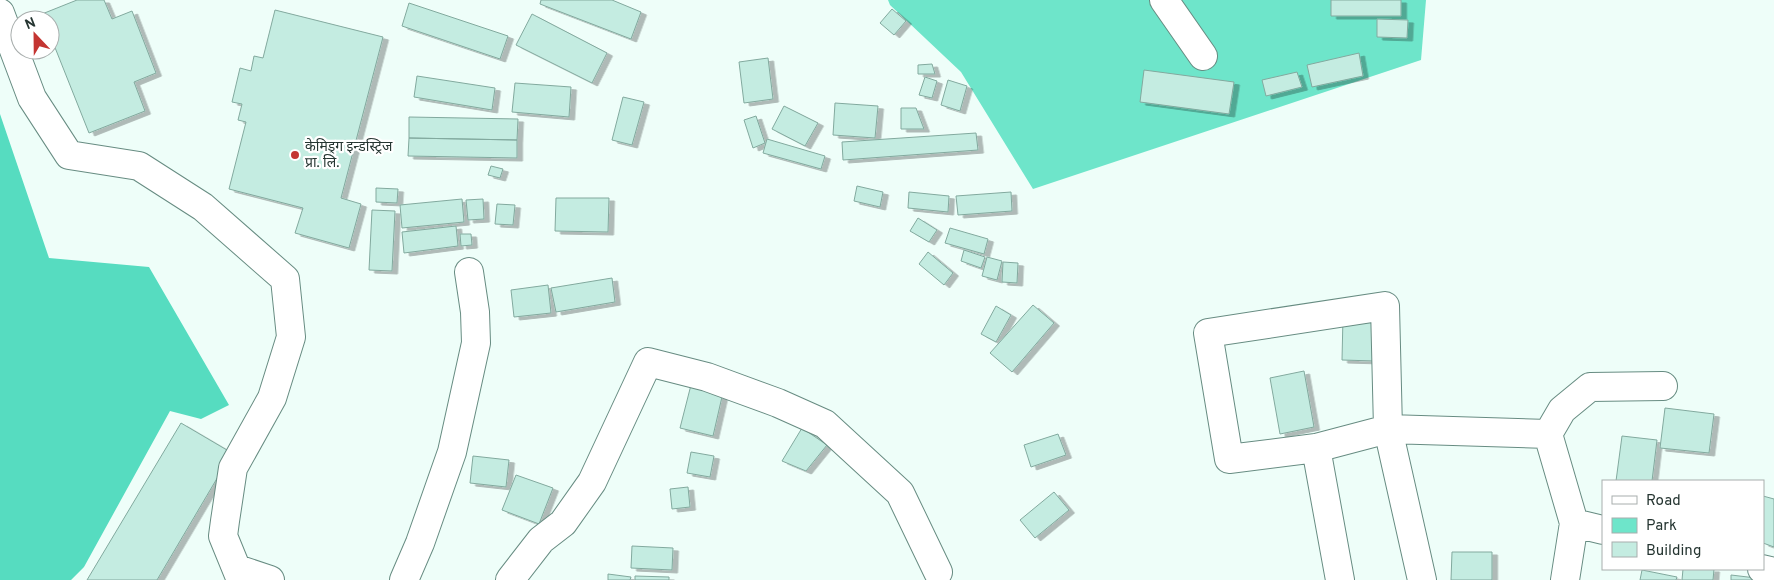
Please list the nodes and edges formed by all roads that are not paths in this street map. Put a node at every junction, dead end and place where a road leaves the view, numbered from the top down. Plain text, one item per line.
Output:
1 (1164, 0) edge
2 (0, 12) edge
3 (1203, 56) dead end
4 (469, 272) dead end
5 (1663, 386) dead end
6 (1388, 429) junction
7 (1548, 434) junction
8 (1316, 448) junction
9 (1574, 523) junction
10 (1602, 530) edge
11 (541, 540) junction
12 (938, 572) dead end
13 (239, 574) edge
14 (270, 580) edge
15 (404, 580) edge
16 (510, 580) edge
17 (532, 580) edge
18 (1340, 580) edge
19 (1422, 580) edge
20 (1565, 580) edge

1 - 3 street
2 - 13 street
4 - 15 street
5 - 7 street
6 - 7 street
6 - 8 street
6 - 8 street
6 - 19 street
7 - 9 street
8 - 18 street
9 - 10 street
9 - 20 street
11 - 12 street
11 - 16 street
11 - 17 street
13 - 14 street

